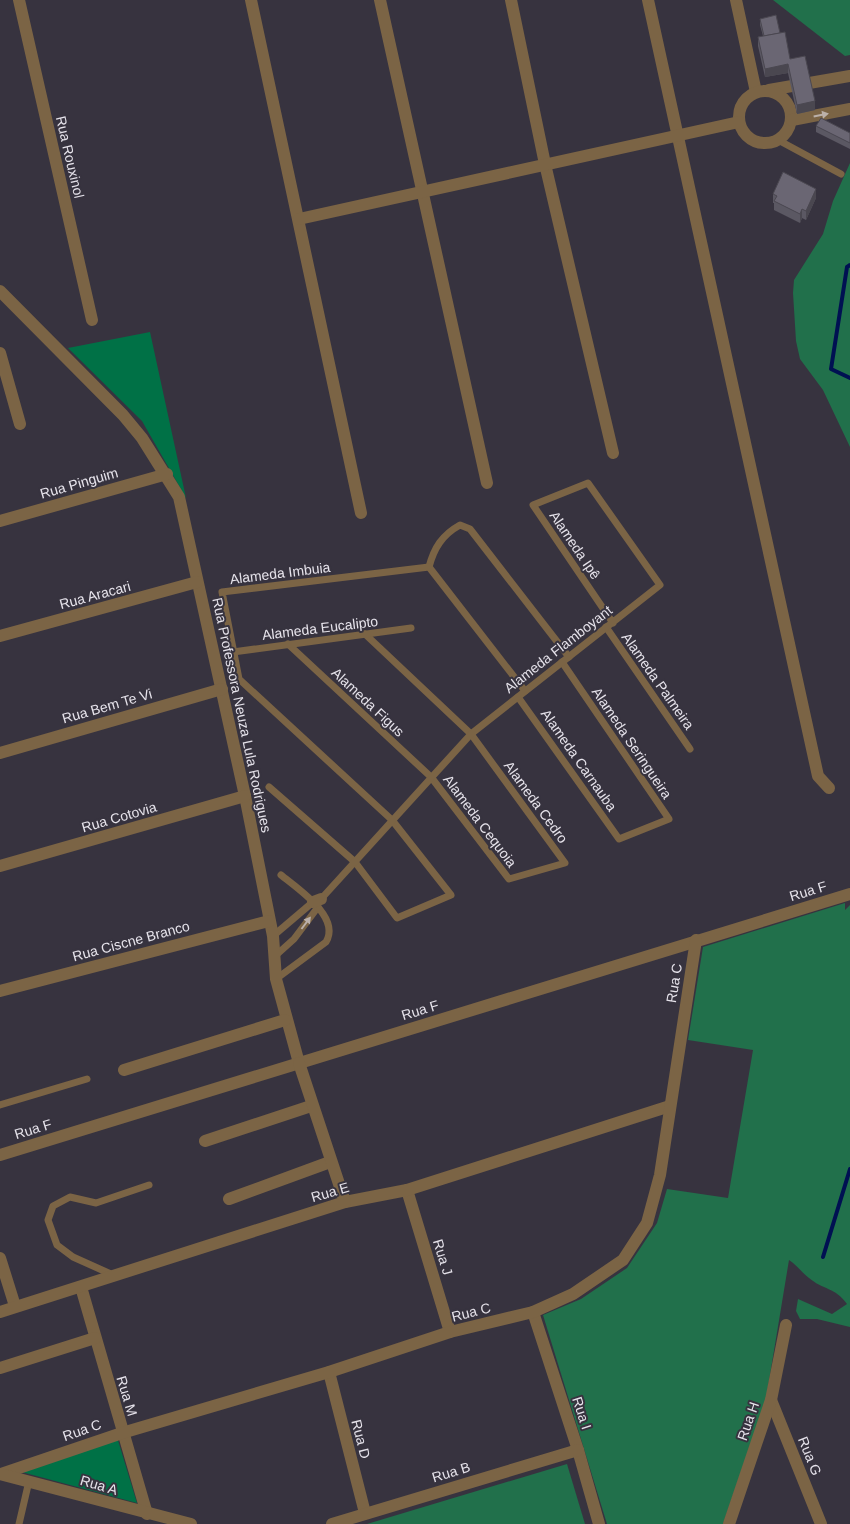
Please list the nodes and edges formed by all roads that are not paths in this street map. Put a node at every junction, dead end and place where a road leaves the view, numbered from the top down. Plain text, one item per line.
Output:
1 (19, 0) edge
2 (251, 0) edge
3 (380, 0) edge
4 (511, 0) edge
5 (648, 0) edge
6 (736, 0) edge
7 (850, 77) edge
8 (760, 91) junction
9 (850, 109) edge
10 (792, 120) junction
11 (739, 122) junction
12 (678, 134) junction
13 (778, 140) junction
14 (545, 164) junction
15 (840, 174) dead end
16 (421, 192) junction
17 (299, 218) junction
18 (0, 291) edge
19 (92, 320) dead end
20 (0, 353) edge
21 (20, 424) dead end
22 (613, 453) dead end
23 (167, 474) junction
24 (486, 483) dead end
25 (588, 483) joint
26 (361, 513) dead end
27 (0, 521) edge
28 (429, 568) junction
29 (197, 582) junction
30 (609, 625) junction
31 (411, 628) dead end
32 (365, 634) junction
33 (0, 636) edge
34 (288, 644) junction
35 (233, 652) junction
36 (569, 657) junction
37 (562, 662) junction
38 (222, 689) junction
39 (525, 691) junction
40 (518, 697) junction
41 (471, 734) junction
42 (690, 749) dead end
43 (0, 752) edge
44 (431, 777) junction
45 (269, 787) dead end
46 (829, 788) dead end
47 (245, 796) junction
48 (392, 820) junction
49 (619, 839) joint
50 (355, 862) junction
51 (0, 866) edge
52 (281, 875) dead end
53 (509, 879) joint
54 (850, 894) edge
55 (317, 903) junction
56 (269, 921) junction
57 (272, 936) junction
58 (696, 940) junction
59 (274, 958) junction
60 (276, 979) junction
61 (0, 991) edge
62 (285, 1020) junction
63 (298, 1063) junction
64 (124, 1070) dead end
65 (87, 1079) dead end
66 (0, 1105) edge
67 (312, 1106) junction
68 (670, 1106) junction
69 (206, 1141) dead end
70 (0, 1155) edge
71 (330, 1162) junction
72 (149, 1185) dead end
73 (407, 1190) junction
74 (230, 1200) dead end
75 (345, 1202) junction
76 (0, 1258) edge
77 (115, 1276) junction
78 (81, 1287) junction
79 (15, 1306) junction
80 (0, 1312) edge
81 (533, 1312) junction
82 (786, 1325) dead end
83 (450, 1332) junction
84 (94, 1338) junction
85 (0, 1368) edge
86 (329, 1372) junction
87 (771, 1400) junction
88 (122, 1432) junction
89 (578, 1450) junction
90 (1, 1474) edge
91 (29, 1481) junction
92 (364, 1513) junction
93 (147, 1514) junction
94 (19, 1524) edge
95 (191, 1524) edge
96 (332, 1524) edge
97 (599, 1524) edge
98 (729, 1524) edge
99 (821, 1524) edge

1 - 19 street, Rua Rouxinol
2 - 17 street
3 - 16 street
4 - 14 street
5 - 12 street
6 - 8 street
7 - 8 street
8 - 10 street
8 - 11 street
10 -> 9 street
10 - 13 street
11 - 12 street
11 - 13 street
12 - 14 street
12 - 46 street
13 - 15 lane
14 - 16 street
14 - 22 street
16 - 17 street
16 - 24 street
17 - 26 street
18 - 23 street, Rua Professora Neuza Lula Rodrigues
20 - 21 street
23 - 27 street, Rua Pinguim
23 - 29 street, Rua Professora Neuza Lula Rodrigues
25 - 30 lane, Alameda Flamboyant
25 - 30 lane, Alameda Ipê
28 - 35 lane, Alameda Imbuia
28 - 36 lane
28 - 39 lane
29 - 33 street, Rua Aracari
29 - 38 street, Rua Professora Neuza Lula Rodrigues
30 - 36 lane, Alameda Flamboyant
30 - 42 lane, Alameda Palmeira
31 - 32 lane, Alameda Eucalipto
32 - 34 lane, Alameda Eucalipto
32 - 41 lane
34 - 35 lane, Alameda Eucalipto
34 - 44 lane, Alameda Figus
35 - 48 lane, Alameda Imbuia
36 - 37 lane, Alameda Flamboyant
37 - 39 lane, Alameda Flamboyant
37 - 49 lane, Alameda Seringueira
38 - 43 street, Rua Bem Te Vi
38 - 47 street, Rua Professora Neuza Lula Rodrigues
39 - 40 lane, Alameda Flamboyant
40 - 41 lane, Alameda Flamboyant
40 - 49 lane, Alameda Carnauba
41 - 44 lane, Alameda Flamboyant
41 - 53 lane, Alameda Cedro
44 - 48 lane, Alameda Flamboyant
44 - 53 lane, Alameda Cequoia
45 - 50 lane
47 - 51 street, Rua Cotovia
47 - 56 street, Rua Professora Neuza Lula Rodrigues
48 - 50 lane, Alameda Flamboyant
48 - 50 lane
50 - 55 lane, Alameda Flamboyant
52 - 55 lane
54 - 58 street, Rua F
55 - 57 lane
59 -> 55 lane
55 - 60 lane
56 - 57 street, Rua Professora Neuza Lula Rodrigues
56 - 61 street, Rua Ciscne Branco
57 - 59 street, Rua Professora Neuza Lula Rodrigues
58 - 63 street, Rua F
58 - 68 street, Rua C
59 - 60 street, Rua Professora Neuza Lula Rodrigues
60 - 62 street, Rua Professora Neuza Lula Rodrigues
62 - 63 street, Rua Professora Neuza Lula Rodrigues
62 - 64 street
63 - 67 street, Rua Professora Neuza Lula Rodrigues
63 - 70 street, Rua F
65 - 66 lane
67 - 69 street
67 - 71 street, Rua Professora Neuza Lula Rodrigues
68 - 73 street, Rua E
68 - 81 street, Rua C
71 - 74 street
71 - 75 street, Rua Professora Neuza Lula Rodrigues
72 - 77 lane
73 - 75 street, Rua E
73 - 83 street, Rua J
75 - 77 street, Rua E
76 - 79 street
77 - 78 street, Rua E
78 - 79 street, Rua E
78 - 84 street, Rua M
79 - 80 street, Rua E
81 - 83 street, Rua C
81 - 89 street, Rua I
82 - 87 street, Rua H
83 - 86 street, Rua C
84 - 85 street
84 - 88 street, Rua M
86 - 88 street, Rua C
86 - 92 street, Rua D
87 - 98 street, Rua H
87 - 99 street, Rua G
88 - 90 street, Rua C
88 - 93 street, Rua M
89 - 92 street, Rua B
89 - 97 street, Rua I
90 - 91 street, Rua A
91 - 93 street, Rua A
91 - 94 lane
92 - 96 street, Rua B
93 - 95 street, Rua A

